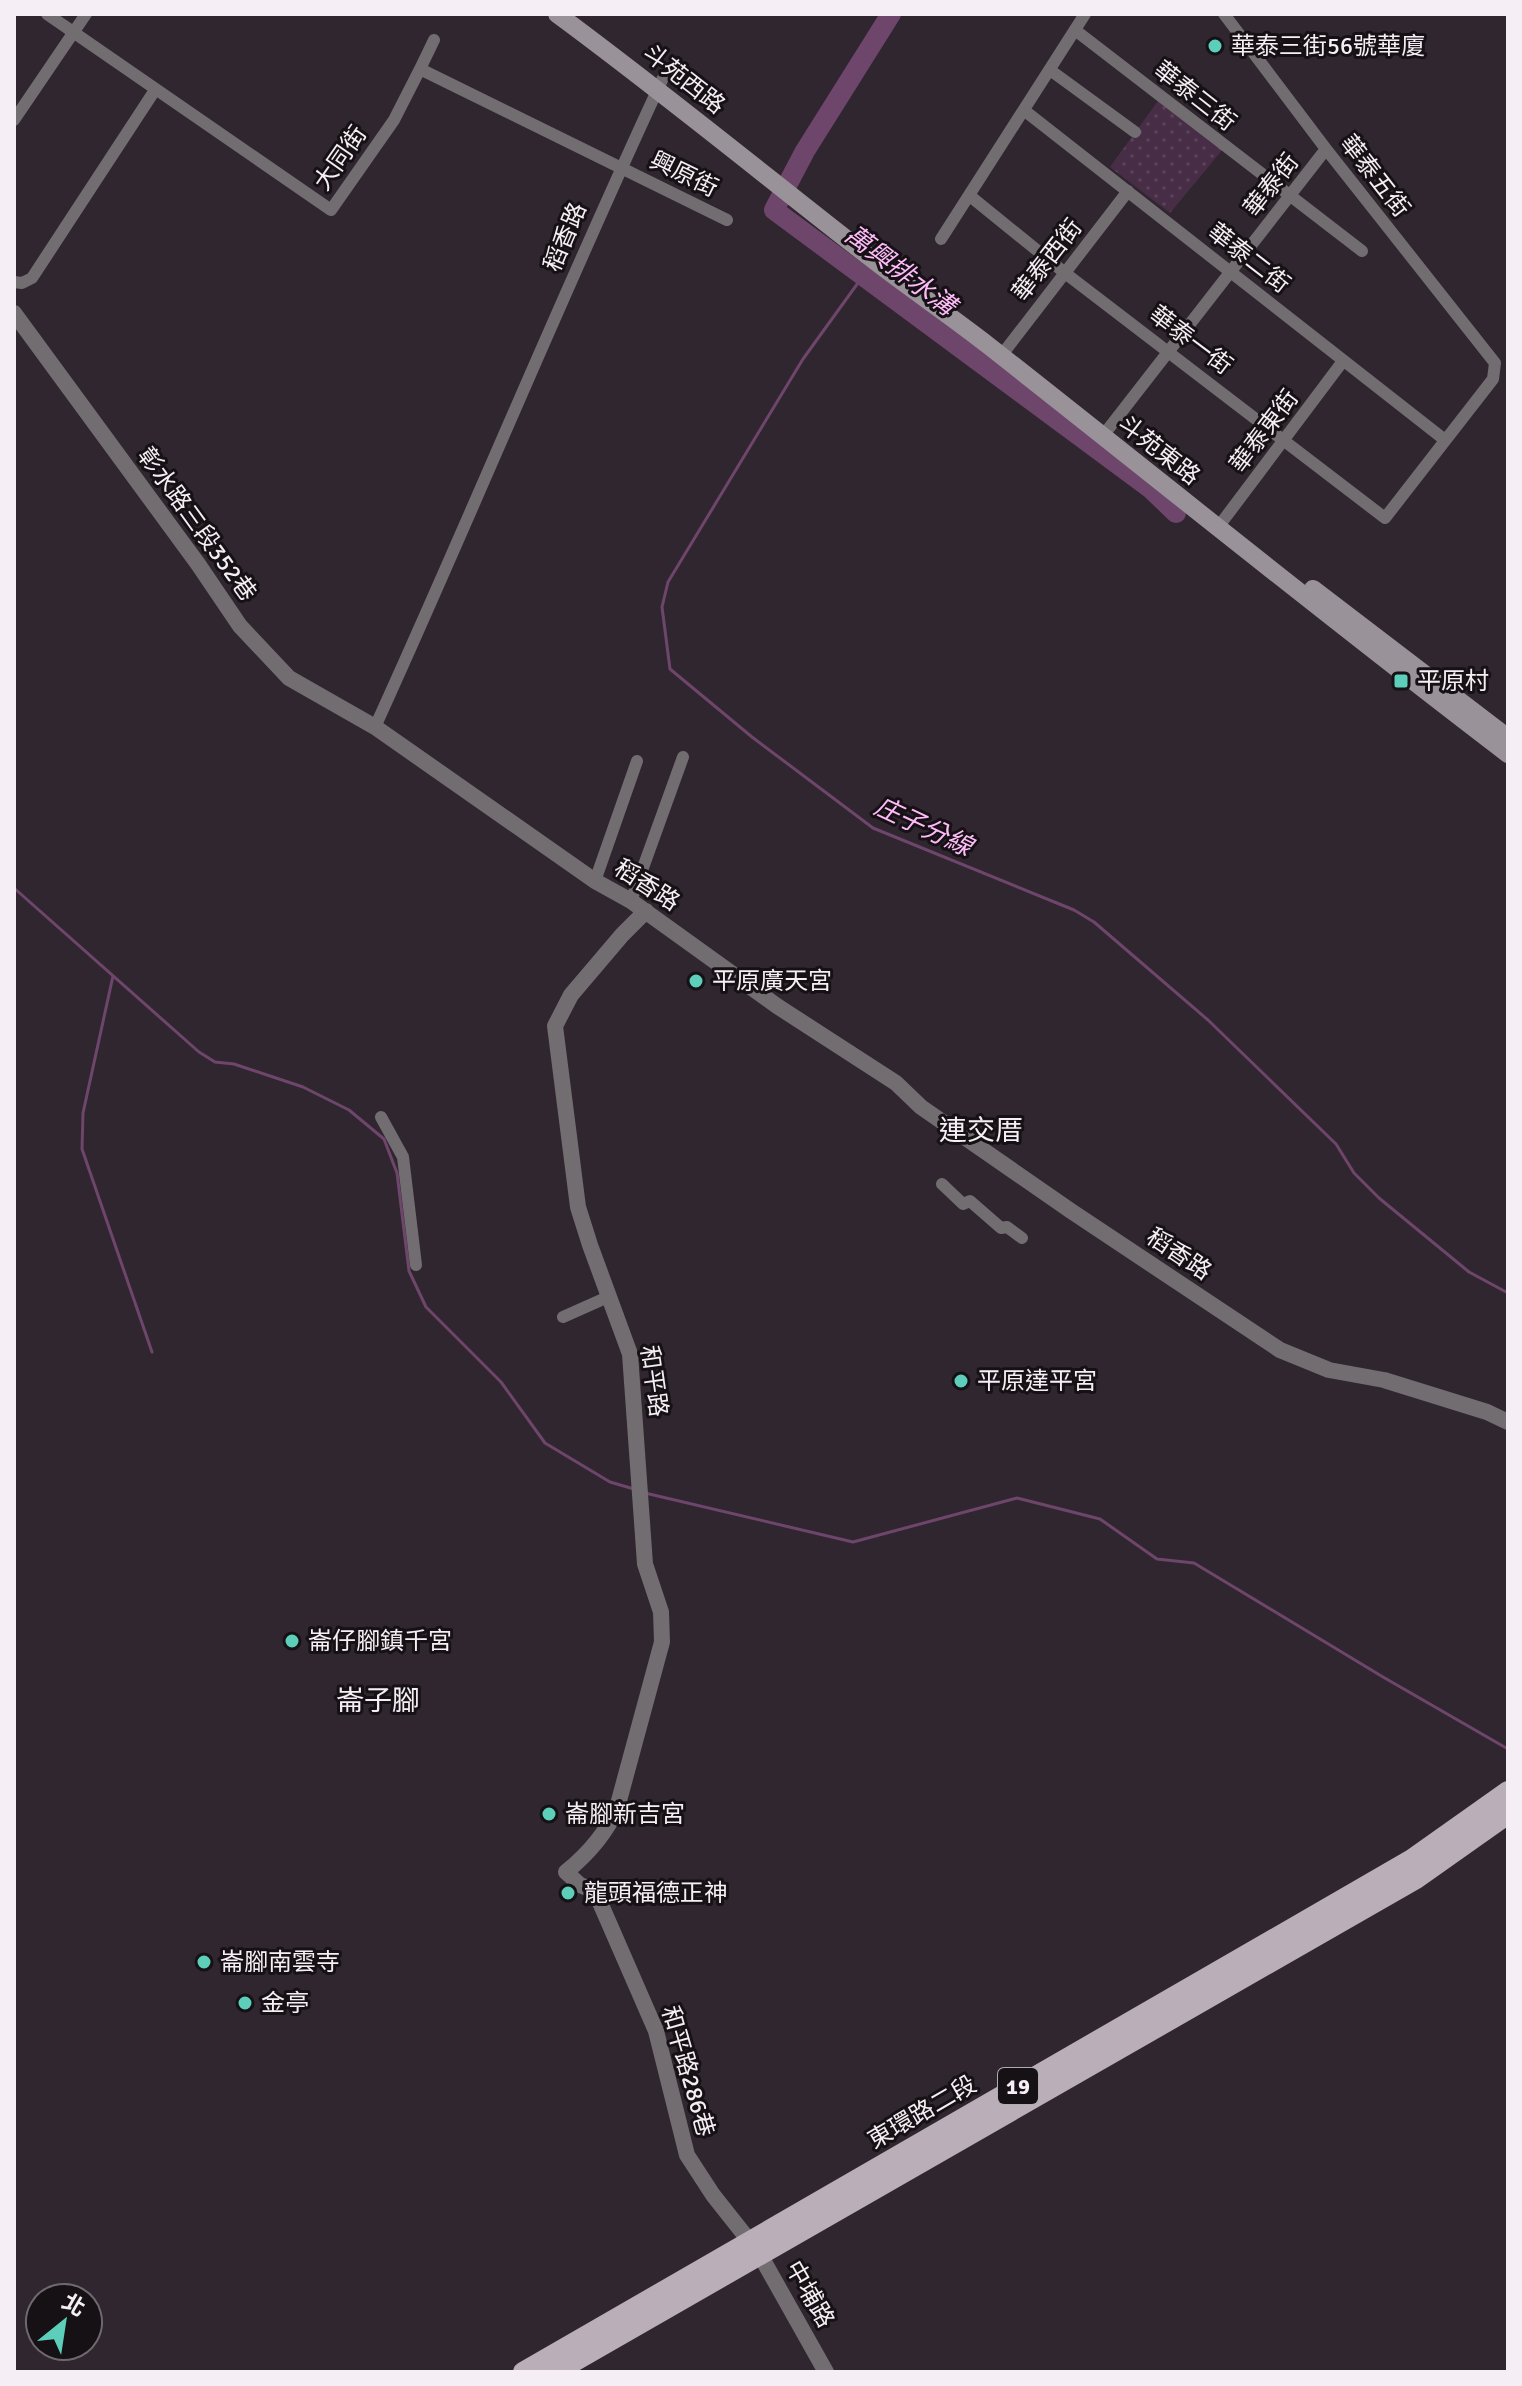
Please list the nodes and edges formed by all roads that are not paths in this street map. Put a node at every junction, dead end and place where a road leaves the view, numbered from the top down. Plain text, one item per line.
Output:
1 (47, 14) edge
2 (86, 14) edge
3 (557, 14) edge
4 (576, 14) edge
5 (1085, 14) edge
6 (1224, 14) edge
7 (1075, 30) junction
8 (73, 32) junction
9 (434, 40) dead end
10 (420, 69) junction
11 (1050, 70) junction
12 (661, 83) junction
13 (155, 90) junction
14 (1025, 111) junction
15 (14, 120) edge
16 (1135, 132) dead end
17 (1326, 149) junction
18 (621, 168) junction
19 (782, 180) joint
20 (1128, 191) junction
21 (970, 196) junction
22 (1289, 196) junction
23 (727, 220) dead end
24 (941, 239) dead end
25 (1362, 251) dead end
26 (1230, 272) junction
27 (1065, 273) junction
28 (14, 282) edge
29 (14, 313) edge
30 (1170, 351) junction
31 (1004, 352) junction
32 (1343, 361) junction
33 (1105, 432) junction
34 (1284, 440) junction
35 (1445, 440) junction
36 (1222, 523) junction
37 (375, 727) junction
38 (1508, 738) edge
39 (1508, 754) edge
40 (683, 757) dead end
41 (637, 761) dead end
42 (595, 881) junction
43 (631, 901) junction
44 (646, 911) junction
45 (381, 1117) dead end
46 (942, 1184) dead end
47 (1022, 1238) dead end
48 (416, 1265) dead end
49 (608, 1297) junction
50 (563, 1317) dead end
51 (1508, 1422) edge
52 (1508, 1791) edge
53 (1508, 1814) edge
54 (566, 1872) joint
55 (754, 2247) junction
56 (523, 2372) edge
57 (556, 2372) edge
58 (826, 2372) edge

1 - 8 street, 大同街
2 - 8 street
3 - 12 main road, 斗苑西路
4 - 12 main road, 斗苑西路
5 - 7 street
6 - 17 street, 華泰五街
7 - 11 street
7 - 22 street, 華泰三街
8 - 13 street, 大同街
8 - 15 street
9 - 10 street
10 - 13 street, 大同街
10 - 18 street
11 - 14 street
11 - 16 street
12 - 18 street, 稻香路
12 - 19 main road, 斗苑西路
13 - 28 street
14 - 20 street, 華泰二街
14 - 21 street
17 - 22 street, 華泰街
17 - 35 street, 華泰五街
18 - 23 street, 興原街
18 - 37 street, 稻香路
19 - 31 main road, 斗苑東路
20 - 26 street, 華泰二街
20 - 27 street, 華泰西街
21 - 24 street
21 - 27 street, 華泰一街
22 - 25 street, 華泰三街
22 - 26 street, 華泰街
26 - 30 street, 華泰街
26 - 32 street, 華泰二街
27 - 30 street, 華泰一街
27 - 31 street, 華泰西街
29 - 37 street, 彰水路三段352巷
30 - 33 street, 華泰街
30 - 34 street, 華泰一街
31 - 33 main road, 斗苑東路
32 - 34 street, 華泰東街
32 - 35 street, 華泰二街
33 - 36 main road, 斗苑東路
34 - 35 street, 華泰一街
34 - 36 street, 華泰東街
36 - 38 main road, 斗苑東路
36 - 39 main road, 斗苑東路
37 - 42 street, 稻香路
40 - 43 street
41 - 42 street
42 - 43 street, 稻香路
43 - 44 street, 稻香路
44 - 49 street, 和平路
44 - 51 street, 稻香路
45 - 48 street
46 - 47 street
49 - 50 street
49 - 54 street, 和平路
52 - 55 main road, 東環路二段 / 19
53 - 55 main road, 東環路二段 / 19
54 - 55 street, 和平路286巷
55 - 56 main road, 東環路二段 / 19
55 - 57 main road, 東環路二段 / 19
55 - 58 street, 中埔路

